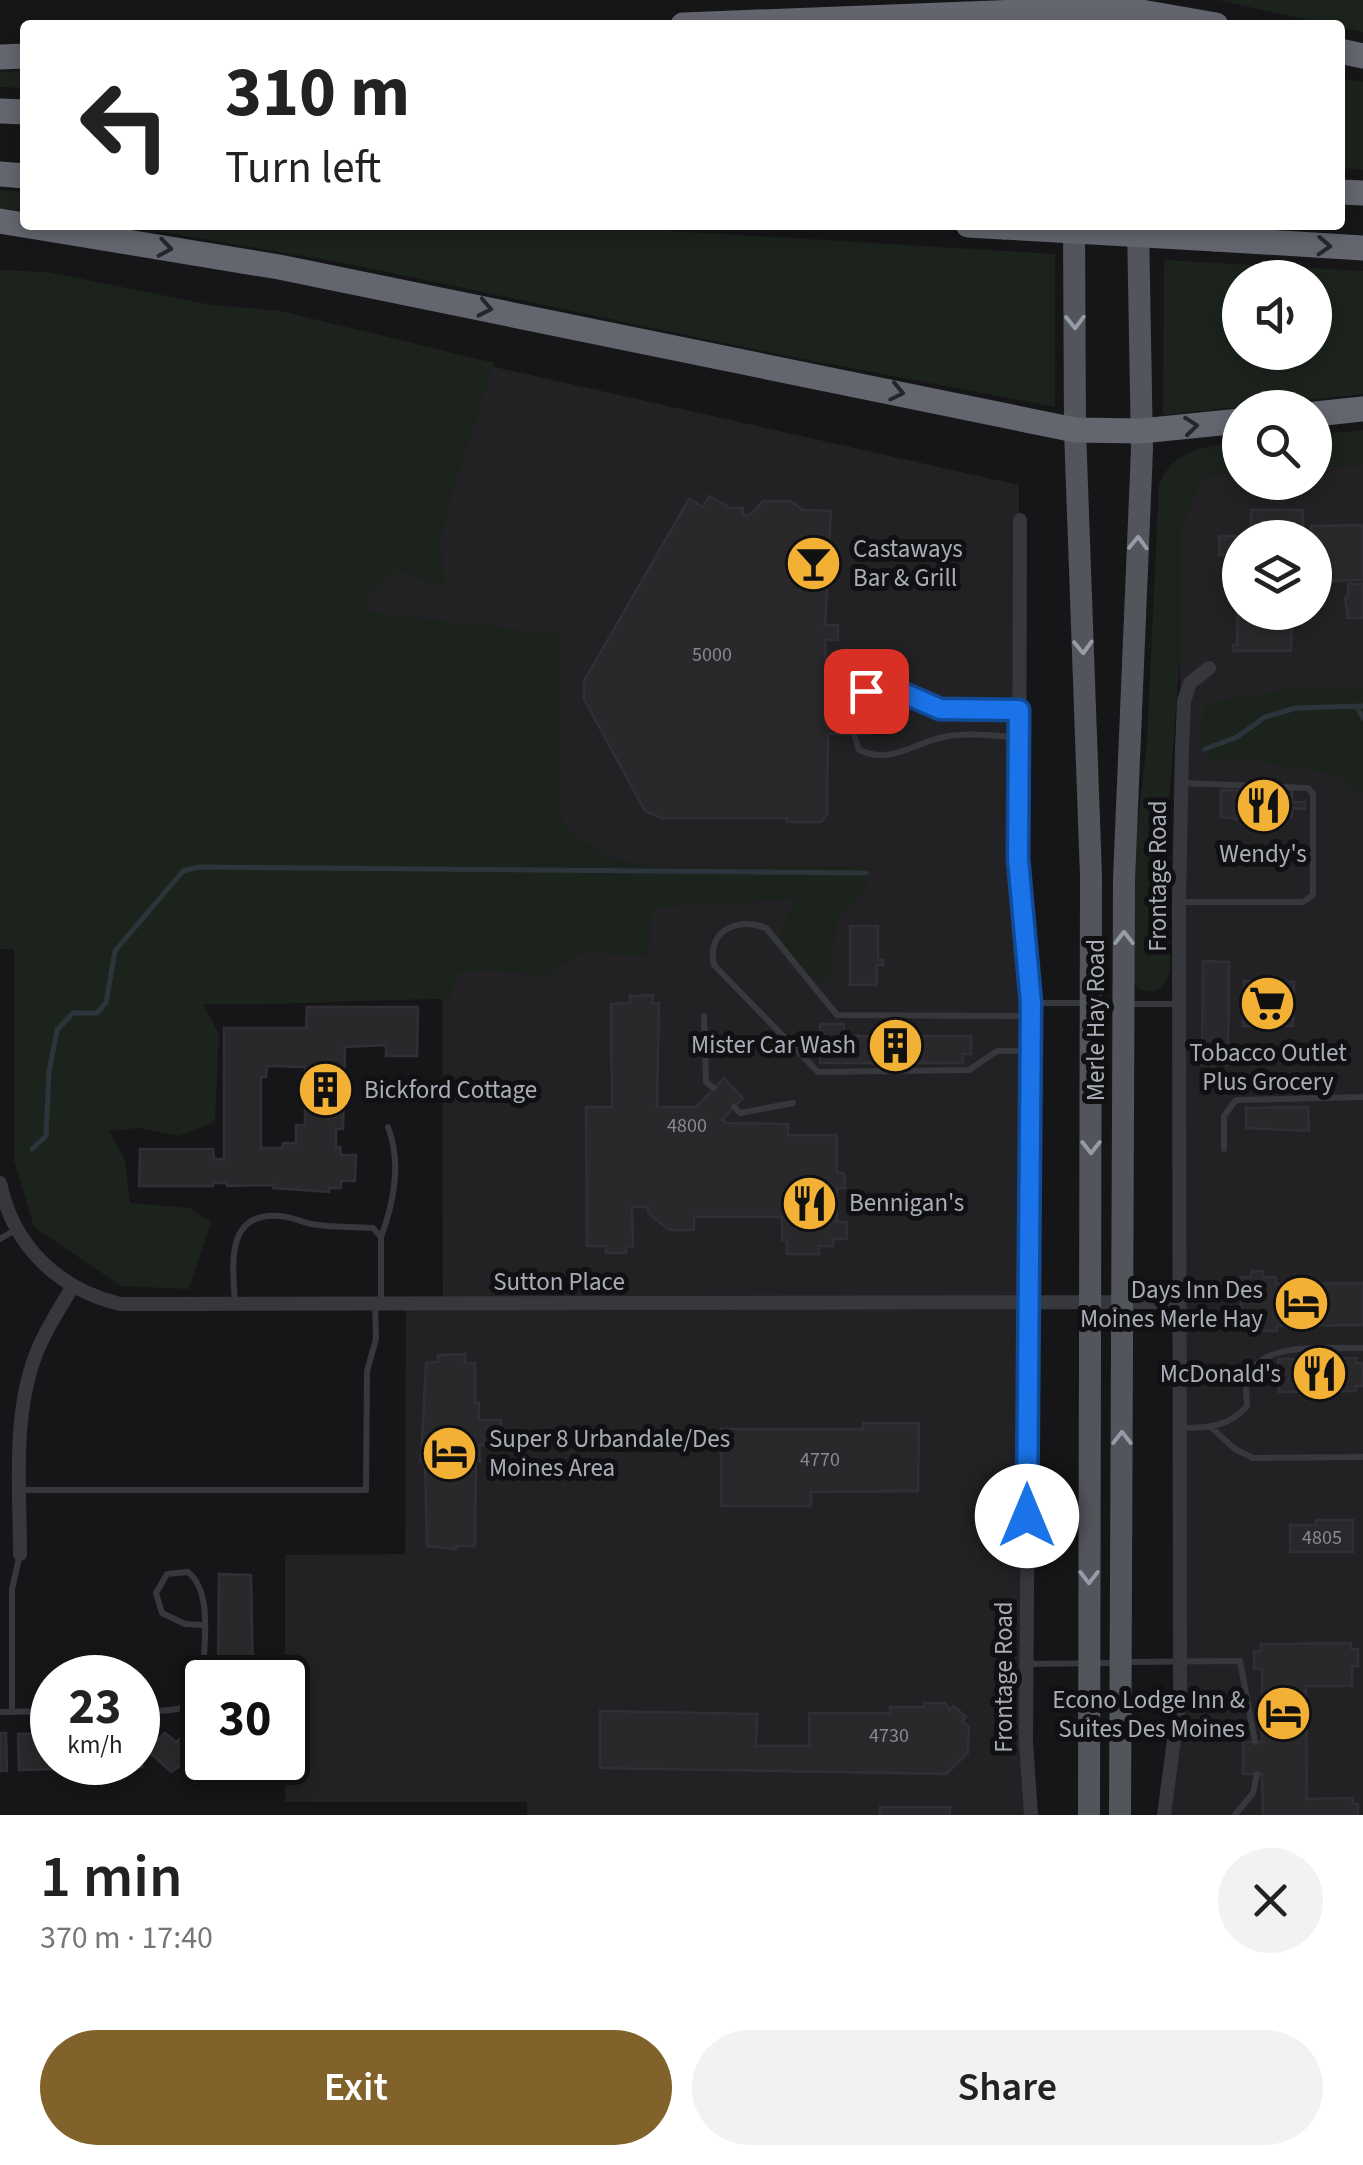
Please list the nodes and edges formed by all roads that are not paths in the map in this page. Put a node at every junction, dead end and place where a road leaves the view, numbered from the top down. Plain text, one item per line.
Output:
1 (1071, 18) edge
2 (1140, 19) edge
3 (960, 20) edge
4 (51, 230) edge
5 (1056, 230) edge
6 (1074, 230) edge
7 (1138, 230) edge
8 (1363, 248) edge
9 (1363, 408) edge
10 (1332, 412) edge
11 (1222, 423) edge
12 (1075, 430) junction
13 (1141, 431) junction
14 (1020, 520) dead end
15 (1209, 668) dead end
16 (854, 710) dead end
17 (1019, 710) junction
18 (854, 734) dead end
19 (1019, 737) junction
20 (1181, 784) junction
21 (1179, 902) junction
22 (1091, 1003) junction
23 (1124, 1004) junction
24 (1180, 1004) junction
25 (1031, 1010) junction
26 (704, 1016) dead end
27 (1029, 1051) junction
28 (714, 1088) dead end
29 (1363, 1098) edge
30 (793, 1103) dead end
31 (734, 1107) dead end
32 (388, 1127) dead end
33 (1224, 1149) dead end
34 (0, 1183) edge
35 (16, 1230) junction
36 (381, 1237) junction
37 (0, 1239) edge
38 (73, 1286) junction
39 (1028, 1302) junction
40 (1091, 1302) junction
41 (1123, 1302) junction
42 (1180, 1302) junction
43 (235, 1305) junction
44 (378, 1305) junction
45 (1363, 1348) edge
46 (1180, 1428) junction
47 (1212, 1428) junction
48 (1363, 1457) edge
49 (20, 1490) junction
50 (20, 1554) joint
51 (203, 1625) junction
52 (203, 1655) edge
53 (1120, 1662) junction
54 (1180, 1662) junction
55 (1089, 1663) junction
56 (1026, 1664) junction
57 (0, 1712) edge
58 (12, 1712) junction
59 (30, 1712) edge
60 (1256, 1742) dead end
61 (1257, 1774) dead end
62 (1030, 1815) edge
63 (1090, 1815) edge
64 (1120, 1815) edge
65 (1164, 1815) edge
66 (1235, 1815) edge

1 - 2 highway
1 - 3 highway
4 -> 12 highway
5 -> 8 highway, bridge
6 -> 12 main road, Merle Hay Road
7 - 13 main road, Merle Hay Road
9 - 10 highway
13 -> 11 highway
12 - 13 highway
12 -> 22 main road, Merle Hay Road
23 -> 13 main road, Merle Hay Road
14 - 17 street, Frontage Road
15 - 20 street, Frontage Road
16 - 17 lane
17 - 19 street, Frontage Road
18 - 19 lane
19 - 25 street, Frontage Road
20 - 21 street, Frontage Road
20 - 21 lane
21 - 24 street, Frontage Road
22 - 25 lane
22 -> 40 main road, Merle Hay Road
23 - 24 lane
23 - 41 main road, Merle Hay Road
24 - 42 street, Frontage Road
25 - 27 street, Frontage Road
25 - 27 lane
26 - 28 lane
27 - 39 street, Frontage Road
29 - 33 lane
30 - 31 lane
32 - 36 lane
34 - 35 street, Sutton Place
35 - 37 lane
35 - 38 street, Sutton Place
36 - 43 lane
36 - 44 lane
38 - 43 street, Sutton Place
38 - 49 street
39 - 40 street, Sutton Place
39 - 44 street, Sutton Place
39 - 56 street, Frontage Road
40 - 41 street, Sutton Place
40 -> 55 main road, Merle Hay Road
41 - 42 street, Sutton Place
53 -> 41 main road, Merle Hay Road
42 - 46 street, Frontage Road
43 - 44 street, Sutton Place
44 - 49 lane
45 - 47 lane
46 - 47 lane
46 - 54 street, Frontage Road
47 - 48 lane
49 - 50 street
50 - 58 lane
51 - 51 lane
51 - 52 lane
53 - 54 lane
53 - 55 lane
53 - 64 main road, Merle Hay Road
54 - 60 lane
54 - 65 street, Frontage Road
55 - 56 lane
55 - 63 main road, Merle Hay Road
56 - 62 street, Frontage Road
57 - 58 lane
58 - 59 lane
61 - 66 lane

